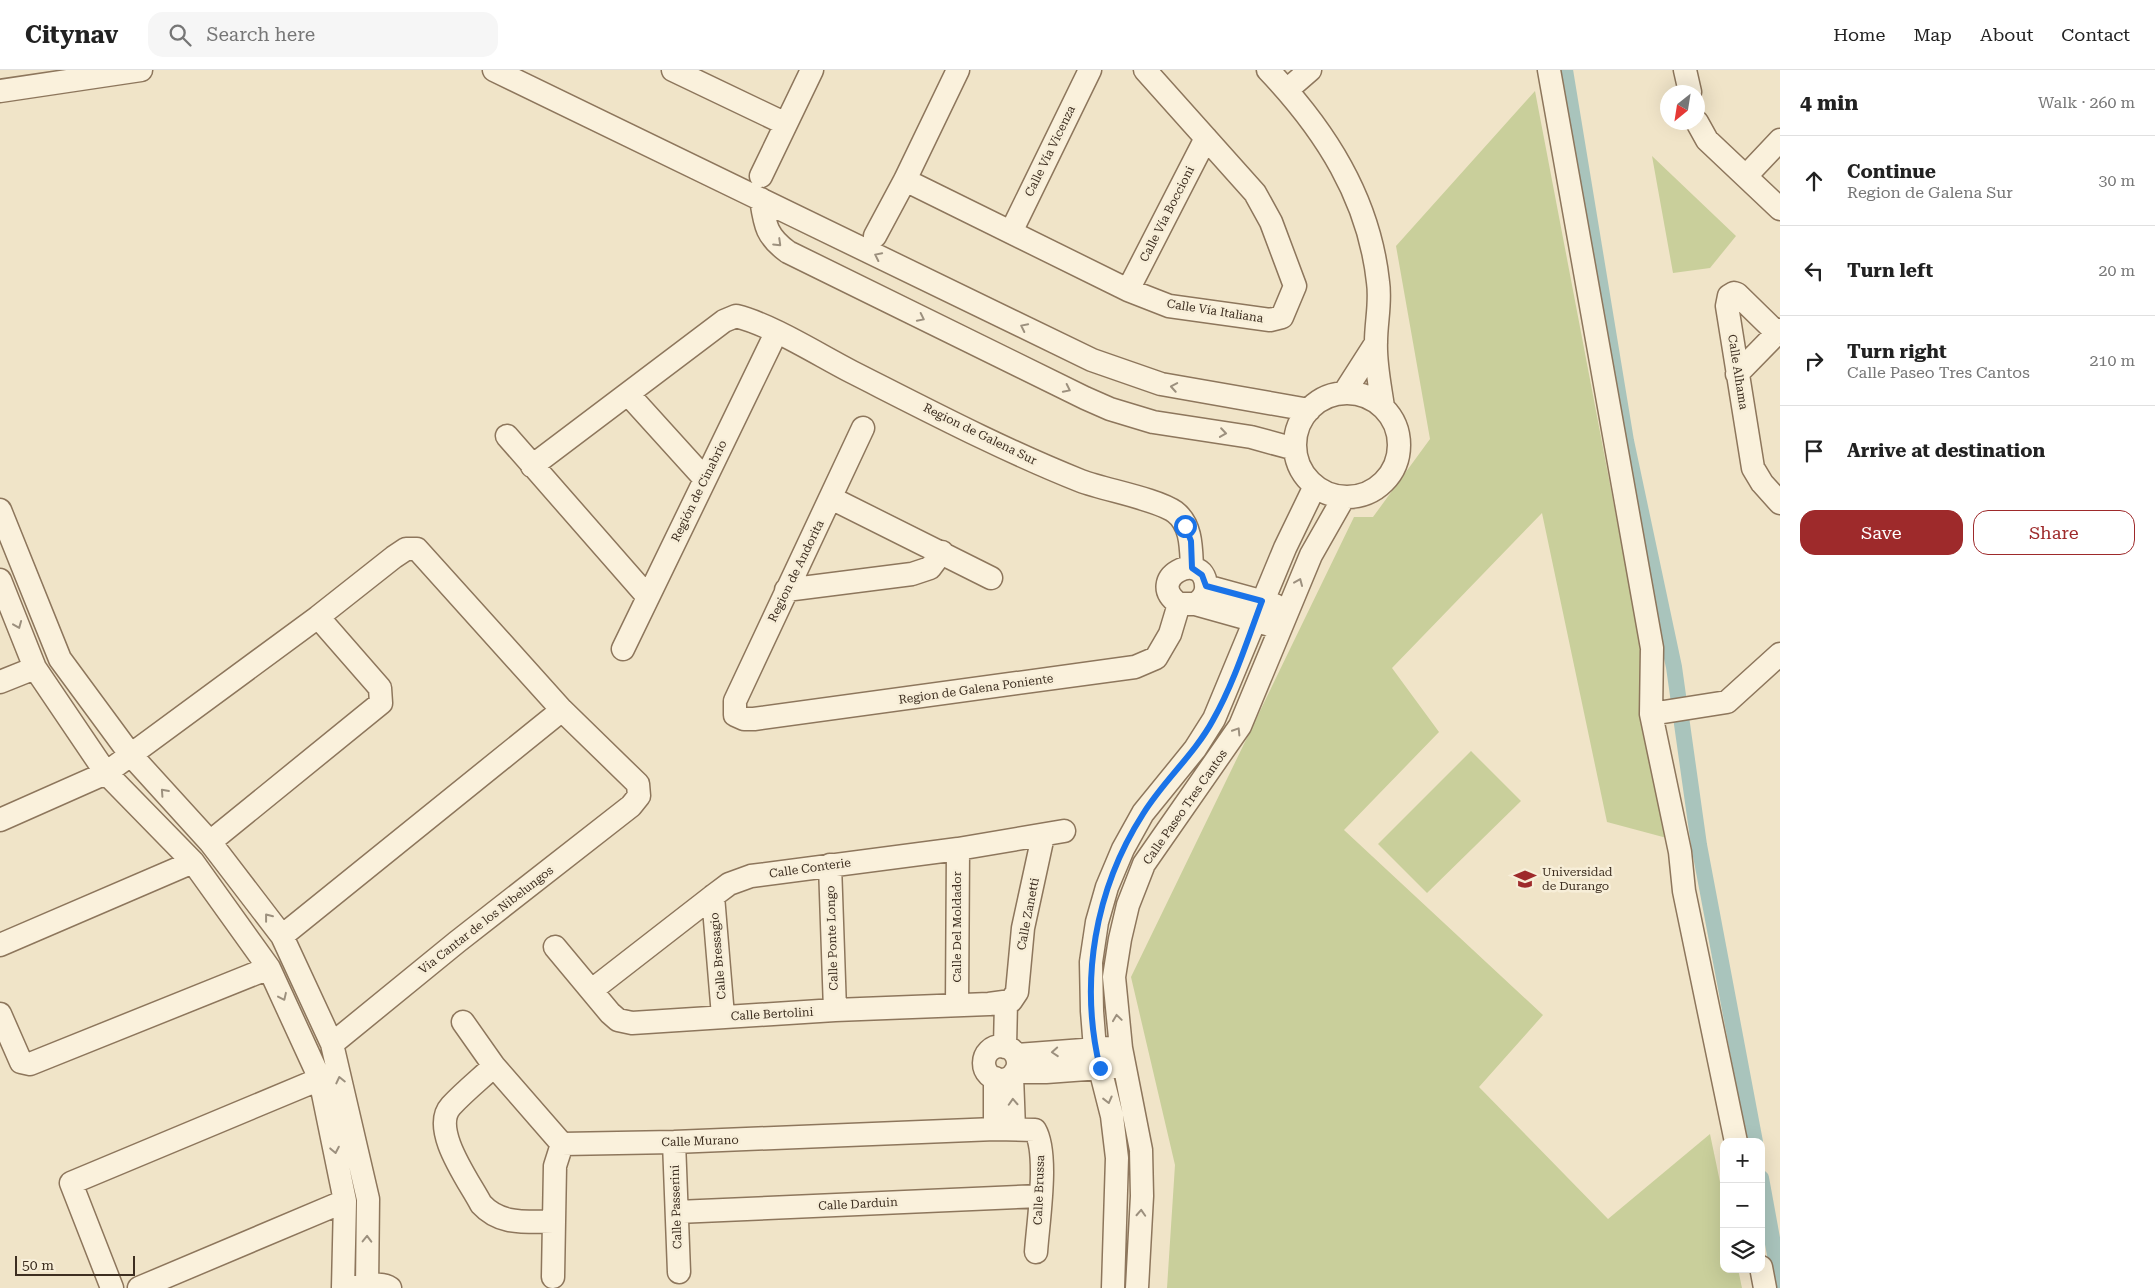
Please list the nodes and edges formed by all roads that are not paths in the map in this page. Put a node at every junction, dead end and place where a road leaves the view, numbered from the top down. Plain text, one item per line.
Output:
1 (141, 70) edge
2 (494, 70) edge
3 (812, 70) edge
4 (958, 70) edge
5 (1090, 70) edge
6 (1145, 70) edge
7 (1268, 70) edge
8 (1310, 70) edge
9 (1549, 70) edge
10 (1685, 70) edge
11 (676, 71) edge
12 (1688, 85) edge
13 (1287, 90) junction
14 (0, 91) edge
15 (786, 124) junction
16 (1701, 130) edge
17 (1206, 138) junction
18 (1780, 140) edge
19 (762, 176) dead end
20 (1746, 176) junction
21 (905, 180) junction
22 (760, 199) junction
23 (1780, 209) edge
24 (1011, 232) junction
25 (875, 236) dead end
26 (1128, 290) junction
27 (1778, 331) edge
28 (776, 333) junction
29 (1376, 343) junction
30 (1737, 374) junction
31 (1344, 393) junction
32 (628, 394) junction
33 (1383, 407) junction
34 (1309, 410) junction
35 (863, 428) dead end
36 (506, 436) dead end
37 (1295, 449) junction
38 (532, 466) junction
39 (705, 479) junction
40 (1315, 486) junction
41 (831, 498) junction
42 (1344, 498) junction
43 (1780, 503) edge
44 (0, 510) edge
45 (942, 552) junction
46 (1192, 568) junction
47 (991, 578) dead end
48 (0, 580) edge
49 (786, 590) junction
50 (648, 597) junction
51 (1193, 598) junction
52 (1258, 611) junction
53 (318, 617) junction
54 (1284, 618) junction
55 (623, 649) dead end
56 (1780, 654) edge
57 (35, 668) junction
58 (0, 682) edge
59 (562, 710) junction
60 (1651, 714) junction
61 (735, 715) joint
62 (130, 754) junction
63 (106, 773) junction
64 (0, 820) edge
65 (1054, 834) joint
66 (210, 842) junction
67 (958, 849) junction
68 (193, 862) junction
69 (830, 866) junction
70 (713, 896) junction
71 (282, 936) junction
72 (0, 946) edge
73 (555, 947) dead end
74 (270, 968) junction
75 (592, 990) junction
76 (1004, 999) junction
77 (957, 1005) junction
78 (835, 1010) junction
79 (0, 1014) edge
80 (723, 1016) junction
81 (462, 1022) dead end
82 (332, 1044) junction
83 (1123, 1057) junction
84 (1098, 1059) junction
85 (1006, 1063) junction
86 (494, 1066) junction
87 (320, 1078) junction
88 (1015, 1129) junction
89 (1735, 1138) edge
90 (674, 1142) junction
91 (562, 1144) junction
92 (1040, 1196) junction
93 (345, 1201) junction
94 (677, 1212) junction
95 (554, 1222) junction
96 (1036, 1252) dead end
97 (679, 1272) dead end
98 (1762, 1273) edge
99 (553, 1277) dead end
100 (112, 1288) edge
101 (139, 1288) edge
102 (343, 1288) edge
103 (367, 1288) edge
104 (390, 1288) edge
105 (1113, 1288) edge
106 (1137, 1288) edge
107 (1765, 1288) edge

1 - 14 street
2 - 22 street
3 - 15 street
4 - 21 street
5 - 24 street, Calle Vía Vicenza
6 - 17 street, Calle Vía Italiana
7 - 13 street
8 - 13 street
9 - 60 street
10 - 12 street
11 - 15 street
13 - 29 street
15 - 19 street
16 - 20 street
17 - 26 street, Calle Vía Boccioni
17 - 26 street, Calle Vía Italiana
18 - 20 street
20 - 23 street
21 - 24 street, Calle Vía Italiana
21 - 25 street
34 -> 22 street
22 -> 37 street
24 - 26 street, Calle Vía Italiana
27 - 30 street
27 - 30 street, Calle Alhama
28 - 32 street, Region de Galena Sur
28 - 39 street, Región de Cinabrio
28 - 46 street, Region de Galena Sur
29 - 31 street
29 - 33 street
30 - 43 street, Calle Alhama
31 - 33 street
31 - 34 street
32 - 38 street
32 - 39 street
33 - 42 street
34 - 37 street
35 - 41 street, Region de Andorita
36 - 38 street
37 - 40 street
38 - 50 street
39 - 50 street, Región de Cinabrio
40 - 42 street
40 - 52 street, Calle Paseo Tres Cantos
41 - 45 street
41 - 49 street, Region de Andorita
54 -> 42 street, Calle Paseo Tres Cantos
44 - 62 street
45 - 47 street
45 - 49 street
46 - 51 street
46 - 51 street
48 -> 57 street
49 - 61 street, Region de Andorita
50 - 55 street, Región de Cinabrio
51 - 52 street
51 - 61 street, Region de Galena Poniente
52 - 54 street
52 - 84 street, Calle Paseo Tres Cantos
53 - 59 street
53 - 62 street
53 - 66 street
83 -> 54 street, Calle Paseo Tres Cantos
56 - 60 street
57 - 58 street
57 - 63 street
59 - 71 street
59 - 82 street, Via Cantar de los Nibelungos
60 - 89 street
62 - 63 street
66 -> 62 street
63 - 64 street
63 - 68 street
65 - 67 street, Calle Conterie
65 - 76 street, Calle Zanetti
71 -> 66 street
67 - 69 street, Calle Conterie
67 - 77 street, Calle Del Moldador
68 - 72 street
68 - 74 street
69 - 70 street, Calle Conterie
69 - 78 street, Calle Ponte Longo
70 - 75 street, Calle Conterie
70 - 80 street, Calle Bressagio
71 - 82 street
73 - 75 street, Calle Bertolini
74 - 79 street
74 -> 87 street
75 - 80 street, Calle Bertolini
76 - 77 street, Calle Bertolini
76 - 85 street
77 - 78 street, Calle Bertolini
78 - 80 street, Calle Bertolini
81 - 86 street
103 -> 82 street
83 - 84 street
106 -> 83 street, Calle Paseo Tres Cantos
84 - 85 street
84 -> 105 street, Calle Paseo Tres Cantos
85 - 88 street
86 - 91 street
86 - 95 street
87 -> 93 street
87 - 100 street
88 - 90 street, Calle Murano
88 - 92 street, Calle Brussa
90 - 91 street, Calle Murano
90 - 94 street, Calle Passerini
91 - 95 street
92 - 94 street, Calle Darduin
92 - 96 street, Calle Brussa
93 - 101 street
93 - 102 street
94 - 97 street, Calle Passerini
95 - 99 street
98 - 107 street
102 - 103 street
103 - 104 street

